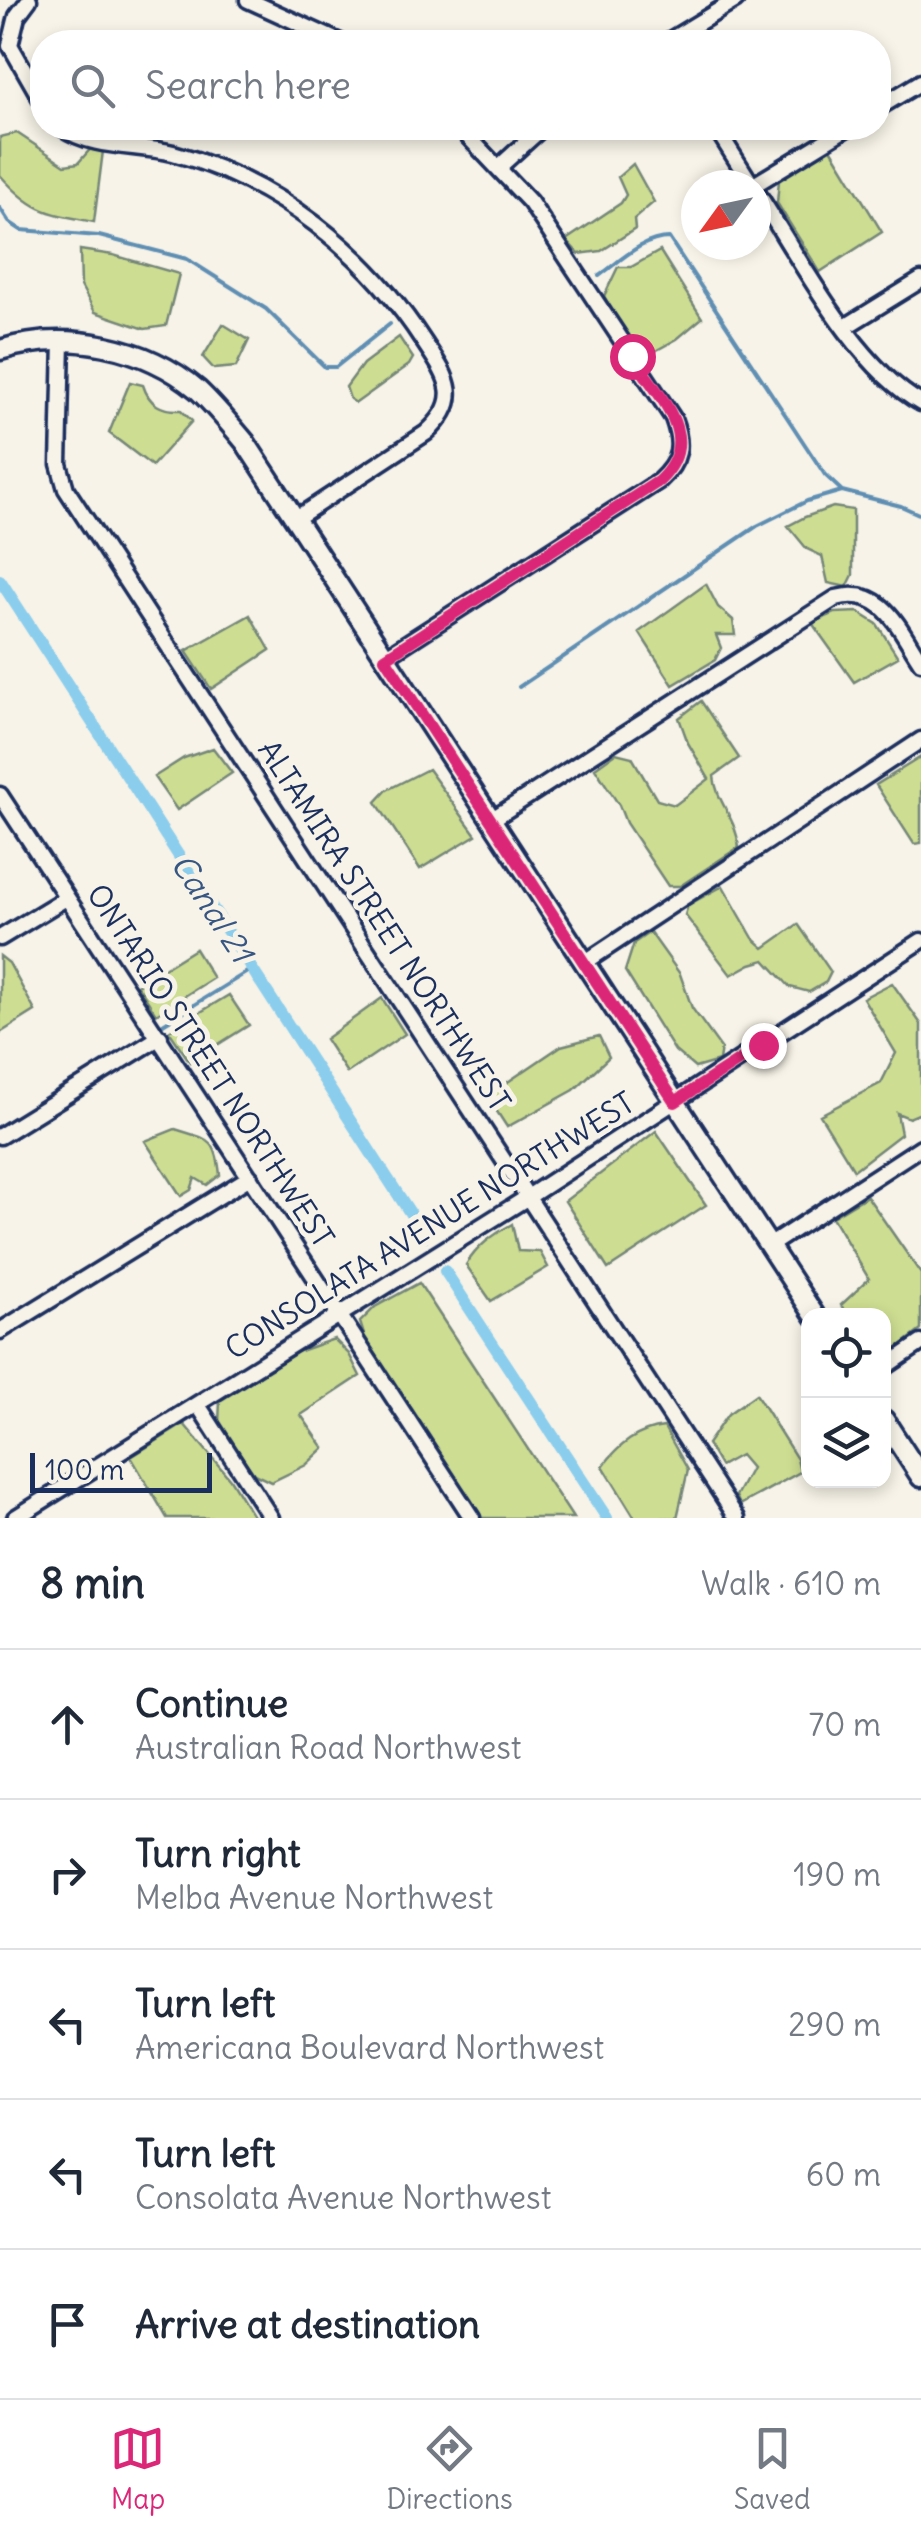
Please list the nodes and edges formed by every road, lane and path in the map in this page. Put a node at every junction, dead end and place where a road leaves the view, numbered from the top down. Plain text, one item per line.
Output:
1 (29, 0) edge
2 (248, 0) edge
3 (736, 0) edge
4 (314, 30) edge
5 (687, 30) edge
6 (30, 80) edge
7 (921, 82) edge
8 (891, 100) edge
9 (91, 140) edge
10 (472, 140) edge
11 (529, 140) edge
12 (724, 140) edge
13 (828, 140) edge
14 (499, 167) junction
15 (743, 170) edge
16 (771, 176) edge
17 (771, 213) edge
18 (921, 280) edge
19 (844, 327) junction
20 (62, 341) junction
21 (0, 350) edge
22 (921, 403) edge
23 (295, 519) junction
24 (385, 658) junction
25 (921, 662) edge
26 (921, 740) edge
27 (0, 795) edge
28 (492, 820) junction
29 (66, 898) junction
30 (0, 938) edge
31 (921, 941) edge
32 (584, 963) junction
33 (160, 1037) junction
34 (675, 1102) junction
35 (0, 1136) edge
36 (921, 1147) edge
37 (250, 1176) junction
38 (528, 1197) junction
39 (769, 1246) junction
40 (809, 1308) edge
41 (341, 1316) junction
42 (0, 1330) edge
43 (921, 1343) edge
44 (891, 1363) edge
45 (198, 1405) junction
46 (891, 1431) edge
47 (921, 1478) edge
48 (14, 1518) edge
49 (272, 1518) edge
50 (472, 1518) edge
51 (737, 1518) edge

1 - 6 street
2 - 4 street
3 - 5 street
7 - 8 street
9 - 23 street
10 - 14 street
11 - 14 street
12 - 15 street
13 - 16 street
14 - 24 street
17 - 19 street
18 - 19 street
19 - 22 street
20 - 21 street
20 - 23 street
20 - 38 street, ALTAMIRA STREET NORTHWEST
23 - 24 street
24 - 28 street
25 - 28 street
26 - 32 street
27 - 29 street, ONTARIO STREET NORTHWEST
28 - 32 street
29 - 30 street
29 - 33 street, ONTARIO STREET NORTHWEST
31 - 34 street, CONSOLATA AVENUE NORTHWEST
32 - 34 street
33 - 35 street
33 - 37 street, ONTARIO STREET NORTHWEST
34 - 38 street, CONSOLATA AVENUE NORTHWEST
34 - 39 street
36 - 39 street
37 - 41 street, ONTARIO STREET NORTHWEST
37 - 42 street
38 - 41 street, CONSOLATA AVENUE NORTHWEST
38 - 51 street, ALTAMIRA STREET NORTHWEST
39 - 40 street
41 - 45 street, CONSOLATA AVENUE NORTHWEST
41 - 50 street, ONTARIO STREET NORTHWEST
43 - 44 street
45 - 48 street, CONSOLATA AVENUE NORTHWEST
45 - 49 street
46 - 47 street

